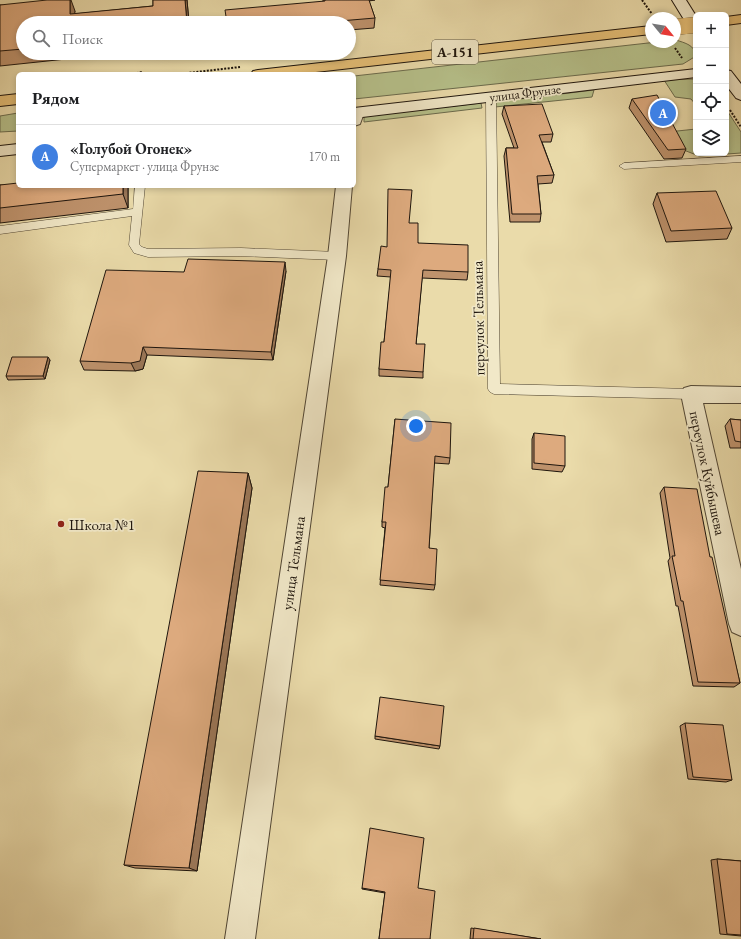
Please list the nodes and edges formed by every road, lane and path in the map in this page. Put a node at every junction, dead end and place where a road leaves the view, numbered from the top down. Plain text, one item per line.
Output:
1 (642, 0) edge
2 (679, 0) edge
3 (651, 12) edge
4 (741, 19) edge
5 (729, 21) edge
6 (693, 23) edge
7 (693, 24) edge
8 (681, 26) edge
9 (645, 31) edge
10 (276, 72) edge
11 (693, 74) edge
12 (729, 78) edge
13 (729, 90) edge
14 (741, 95) edge
15 (491, 97) junction
16 (741, 98) edge
17 (16, 99) edge
18 (0, 101) edge
19 (729, 109) edge
20 (356, 115) edge
21 (741, 127) edge
22 (16, 149) edge
23 (0, 151) edge
24 (741, 158) edge
25 (624, 166) dead end
26 (140, 188) edge
27 (344, 188) edge
28 (137, 212) junction
29 (0, 230) edge
30 (337, 256) junction
31 (691, 394) junction
32 (741, 395) edge
33 (741, 624) edge
34 (240, 939) edge

1 - 3 path
2 - 6 street
4 - 5 highway
7 - 8 highway, bridge
9 - 10 highway, А-151
11 - 15 street, улица Фрунзе
12 - 14 street
13 - 16 street
15 - 20 street, улица Фрунзе
15 - 31 lane, переулок Тельмана
17 - 18 highway
19 - 21 path
22 - 23 street
24 - 25 lane
26 - 28 lane
27 - 30 street, улица Тельмана
28 - 29 lane
28 - 30 lane
30 - 34 street, улица Тельмана
31 - 32 street, переулок Куйбышева
31 - 33 street, переулок Куйбышева

